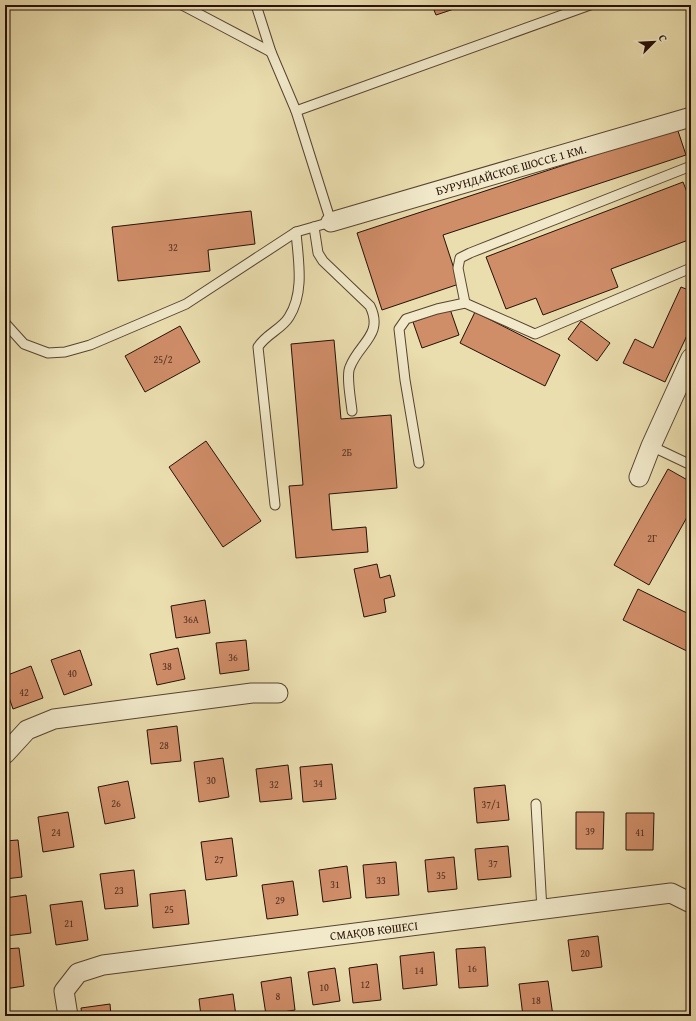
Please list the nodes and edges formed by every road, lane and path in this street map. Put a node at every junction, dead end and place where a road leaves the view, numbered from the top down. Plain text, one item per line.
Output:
1 (182, 5) edge
2 (256, 5) edge
3 (590, 5) edge
4 (271, 52) junction
5 (296, 111) junction
6 (691, 117) edge
7 (691, 166) edge
8 (323, 225) junction
9 (296, 232) junction
10 (691, 268) edge
11 (465, 303) junction
12 (5, 323) edge
13 (691, 358) edge
14 (352, 411) dead end
15 (651, 446) junction
16 (419, 463) dead end
17 (691, 464) edge
18 (639, 477) dead end
19 (275, 505) dead end
20 (278, 693) dead end
21 (5, 754) edge
22 (536, 804) dead end
23 (691, 903) edge
24 (542, 910) junction
25 (68, 1016) edge

1 - 4 lane
2 - 4 lane
3 - 5 lane
4 - 5 lane
5 - 8 lane
6 - 8 street, БУРУНДАЙСКОЕ ШОССЕ 1 КМ.
7 - 11 lane
8 - 9 lane
8 - 14 lane
9 - 12 lane
9 - 19 lane
10 - 11 lane
11 - 16 lane
13 - 15 street
15 - 17 lane
15 - 18 street
20 - 21 street
22 - 24 lane
23 - 24 street, СМАҚОВ КӨШЕСІ
24 - 25 street, СМАҚОВ КӨШЕСІ

